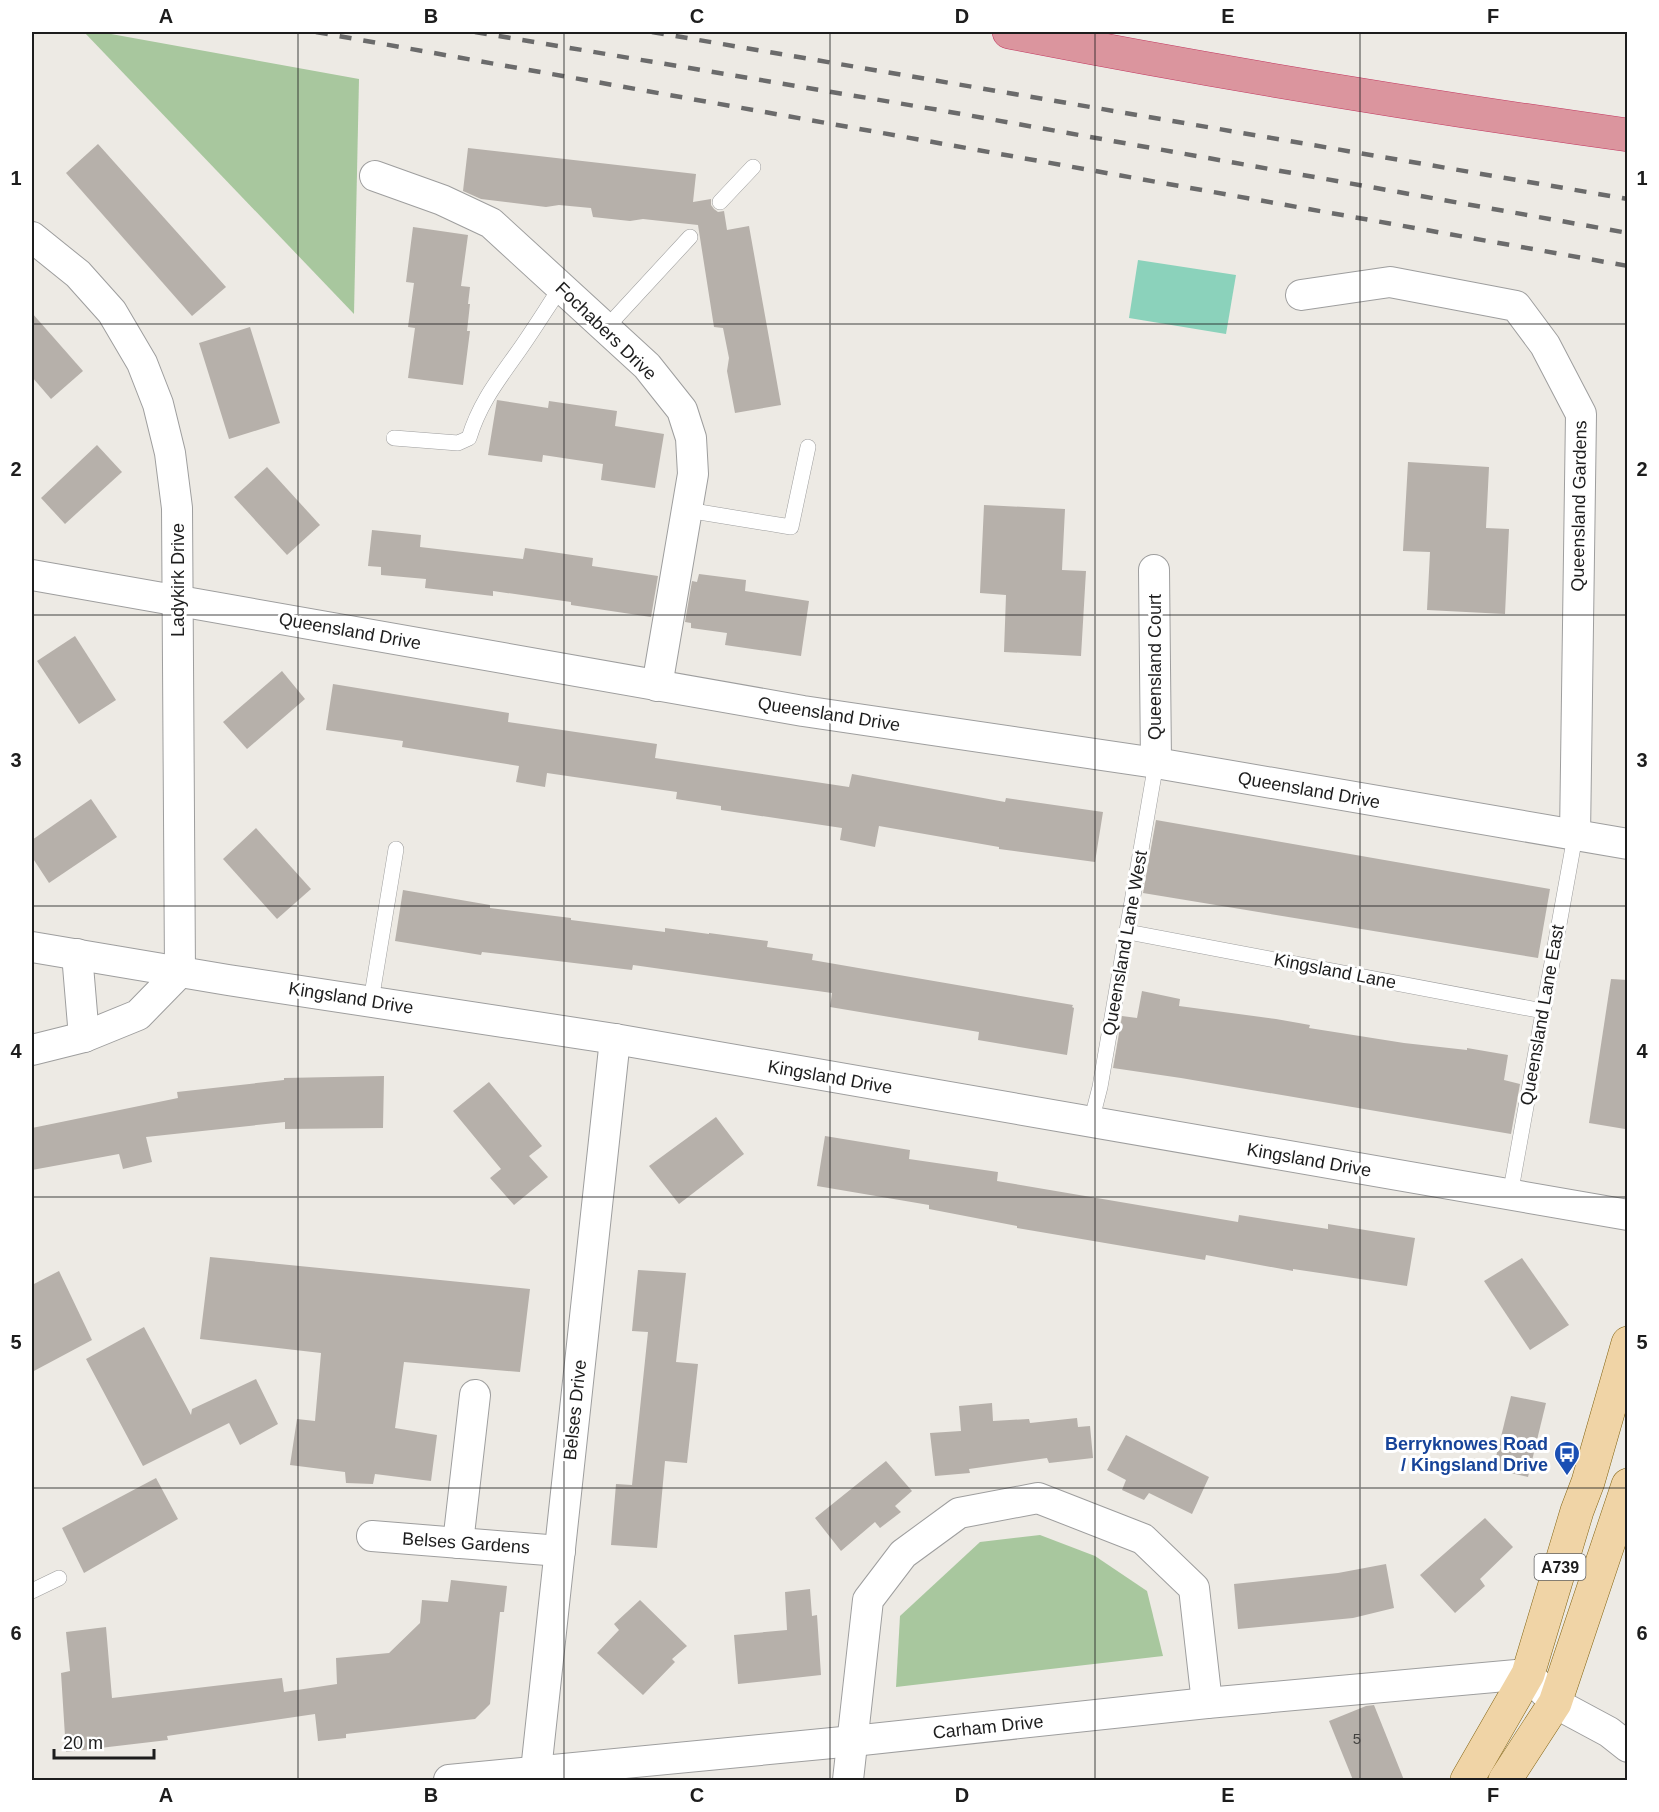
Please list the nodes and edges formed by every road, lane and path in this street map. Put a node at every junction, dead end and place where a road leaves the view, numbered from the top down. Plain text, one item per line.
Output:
1 (1009, 32) edge
2 (1628, 135) edge
3 (753, 167) dead end
4 (375, 176) dead end
5 (720, 202) dead end
6 (32, 237) edge
7 (690, 237) dead end
8 (561, 287) junction
9 (1301, 296) dead end
10 (606, 328) junction
11 (394, 438) dead end
12 (808, 447) dead end
13 (687, 510) junction
14 (1154, 570) dead end
15 (32, 575) edge
16 (178, 600) junction
17 (657, 686) junction
18 (1156, 763) junction
19 (1575, 836) junction
20 (1628, 844) edge
21 (396, 849) dead end
22 (1128, 932) junction
23 (32, 946) edge
24 (77, 954) junction
25 (180, 972) junction
26 (371, 1001) junction
27 (1543, 1011) junction
28 (84, 1037) junction
29 (615, 1039) junction
30 (32, 1050) edge
31 (1091, 1122) junction
32 (1510, 1195) junction
33 (1628, 1215) edge
34 (1628, 1343) edge
35 (475, 1395) dead end
36 (1628, 1485) edge
37 (1577, 1512) junction
38 (1622, 1523) edge
39 (372, 1536) dead end
40 (458, 1543) junction
41 (560, 1551) junction
42 (59, 1578) dead end
43 (32, 1591) edge
44 (1528, 1674) junction
45 (1207, 1703) junction
46 (1555, 1703) junction
47 (853, 1741) junction
48 (1628, 1747) edge
49 (535, 1776) edge
50 (449, 1780) edge
51 (848, 1780) edge
52 (1467, 1780) edge
53 (1505, 1780) edge

1 - 2 highway
3 - 5 lane
4 - 8 street, Fochabers Drive
6 - 16 street, Ladykirk Drive
7 - 10 lane
8 - 10 street, Fochabers Drive
8 - 11 lane
9 - 19 street, Queensland Gardens
10 - 13 street, Fochabers Drive
12 - 13 lane
13 - 17 street, Fochabers Drive
14 - 18 street, Queensland Court
15 - 16 street, Queensland Drive
16 - 17 street, Queensland Drive
16 - 25 street, Ladykirk Drive
17 - 18 street, Queensland Drive
18 - 19 street, Queensland Drive
18 - 22 lane, Queensland Lane West
19 - 20 street, Queensland Drive
19 - 27 lane, Queensland Lane East
21 - 26 lane
22 - 27 lane, Kingsland Lane
22 - 31 lane, Queensland Lane West
23 - 24 street, Kingsland Drive
24 - 25 street, Kingsland Drive
24 - 28 street
25 - 26 street, Kingsland Drive
25 - 28 street
26 - 29 street, Kingsland Drive
27 - 32 lane, Queensland Lane East
28 - 30 street
29 - 31 street, Kingsland Drive
29 - 41 street, Belses Drive
31 - 32 street, Kingsland Drive
32 - 33 street, Kingsland Drive
34 - 37 main road, A739
35 - 40 street
36 - 38 main road, A739
37 - 38 street
37 - 44 main road, A739
38 - 46 main road, A739
39 - 40 street, Belses Gardens
40 - 41 street, Belses Gardens
41 - 49 street, Belses Drive
42 - 43 lane
44 - 45 street, Carham Drive
44 - 46 street
44 - 52 main road, A739
45 - 47 street, Carham Drive
45 - 47 street
46 - 48 street
46 - 53 main road, A739
47 - 49 street, Carham Drive
47 - 51 street
49 - 50 street, Carham Drive

